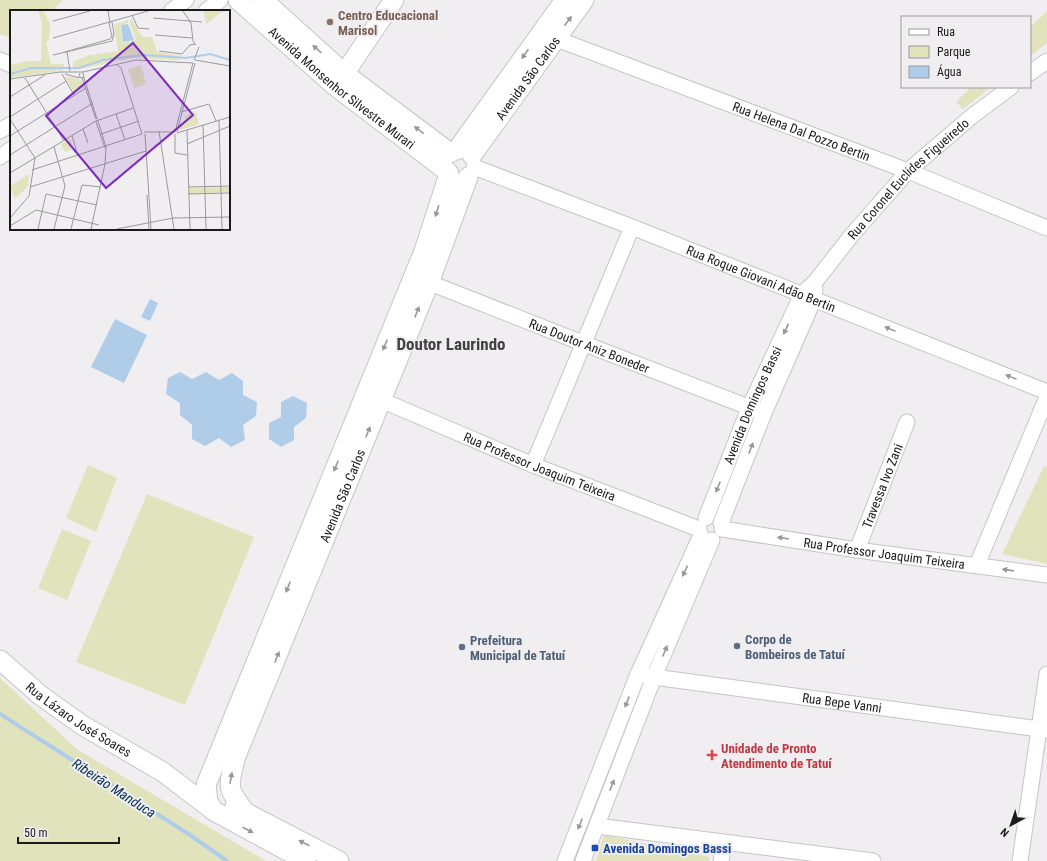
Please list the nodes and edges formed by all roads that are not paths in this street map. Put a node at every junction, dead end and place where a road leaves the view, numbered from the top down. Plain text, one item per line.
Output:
1 (186, 0) edge
2 (220, 0) edge
3 (238, 0) edge
4 (263, 0) edge
5 (394, 0) edge
6 (565, 0) edge
7 (584, 0) edge
8 (172, 10) edge
9 (207, 10) edge
10 (550, 32) junction
11 (0, 60) edge
12 (1047, 61) edge
13 (10, 65) edge
14 (1031, 72) edge
15 (340, 80) junction
16 (1011, 88) edge
17 (10, 125) edge
18 (0, 131) edge
19 (10, 150) edge
20 (0, 157) edge
21 (464, 160) junction
22 (908, 171) junction
23 (448, 173) junction
24 (632, 227) junction
25 (1047, 228) edge
26 (421, 279) junction
27 (808, 296) junction
28 (584, 344) junction
29 (1047, 392) edge
30 (1047, 397) edge
31 (381, 400) junction
32 (750, 408) junction
33 (764, 412) junction
34 (907, 422) dead end
35 (533, 465) junction
36 (722, 526) junction
37 (705, 531) junction
38 (857, 550) junction
39 (977, 565) junction
40 (1047, 575) edge
41 (0, 660) edge
42 (638, 674) junction
43 (1047, 674) edge
44 (654, 677) junction
45 (1043, 729) edge
46 (163, 772) junction
47 (206, 785) junction
48 (214, 811) junction
49 (245, 812) junction
50 (597, 826) junction
51 (724, 843) junction
52 (306, 861) edge
53 (338, 861) edge
54 (565, 861) edge
55 (583, 861) edge
56 (721, 861) edge
57 (873, 861) edge
58 (1020, 861) edge

1 - 8 street
2 - 9 street
3 - 15 main road, Avenida Monsenhor Silvestre Murari
15 -> 4 main road, Avenida Monsenhor Silvestre Murari
5 - 15 main road
6 - 10 main road, Avenida São Carlos
10 -> 7 main road, Avenida São Carlos
10 - 21 main road, Avenida São Carlos
10 - 22 street, Rua Helena Dal Pozzo Bertin
11 - 13 street
12 - 14 street
21 -> 15 main road, Avenida Monsenhor Silvestre Murari
15 - 23 main road, Avenida Monsenhor Silvestre Murari
16 - 22 street, Rua Coronel Euclides Figueiredo
17 - 18 street
19 - 20 street
21 - 23 main road, Avenida São Carlos
21 - 24 street, Rua Roque Giovani Adão Bertin
21 - 26 main road, Avenida São Carlos
22 - 25 street, Rua Helena Dal Pozzo Bertin
22 - 27 street, Rua Coronel Euclides Figueiredo
23 -> 26 main road, Avenida São Carlos
24 - 27 street, Rua Roque Giovani Adão Bertin
24 - 28 street
26 - 28 street, Rua Doutor Aniz Boneder
31 -> 26 main road, Avenida São Carlos
26 -> 47 main road, Avenida São Carlos
29 -> 27 street, Rua Roque Giovani Adão Bertin
27 -> 32 street, Avenida Domingos Bassi
27 - 33 street, Avenida Domingos Bassi
28 - 32 street, Rua Doutor Aniz Boneder
28 - 35 street
30 - 39 street
31 - 35 street, Rua Professor Joaquim Teixeira
49 -> 31 main road, Avenida São Carlos
32 - 33 street, Rua Doutor Aniz Boneder
32 -> 37 street, Avenida Domingos Bassi
36 -> 33 street, Avenida Domingos Bassi
34 - 38 street, Travessa Ivo Zani
35 - 37 street, Rua Professor Joaquim Teixeira
36 - 37 street
38 -> 36 street, Rua Professor Joaquim Teixeira
37 -> 42 street, Avenida Domingos Bassi
44 -> 37 street, Avenida Domingos Bassi
38 - 39 street, Rua Professor Joaquim Teixeira
40 -> 39 street, Rua Professor Joaquim Teixeira
41 - 46 main road, Rua Lázaro José Soares
42 - 44 street, Rua Bepe Vanni
42 -> 54 street, Avenida Domingos Bassi
43 - 45 street
44 - 45 street, Rua Bepe Vanni
50 -> 44 street, Avenida Domingos Bassi
45 - 58 street
46 - 47 main road, Rua Lázaro José Soares
46 - 48 main road, Rua Lázaro José Soares
47 - 48 main road
47 - 49 main road, Rua Lázaro José Soares
48 -> 52 main road, Rua Lázaro José Soares
53 -> 49 main road, Rua Lázaro José Soares
50 - 51 street
50 - 55 street, Avenida Domingos Bassi
51 - 56 street
51 - 57 street

